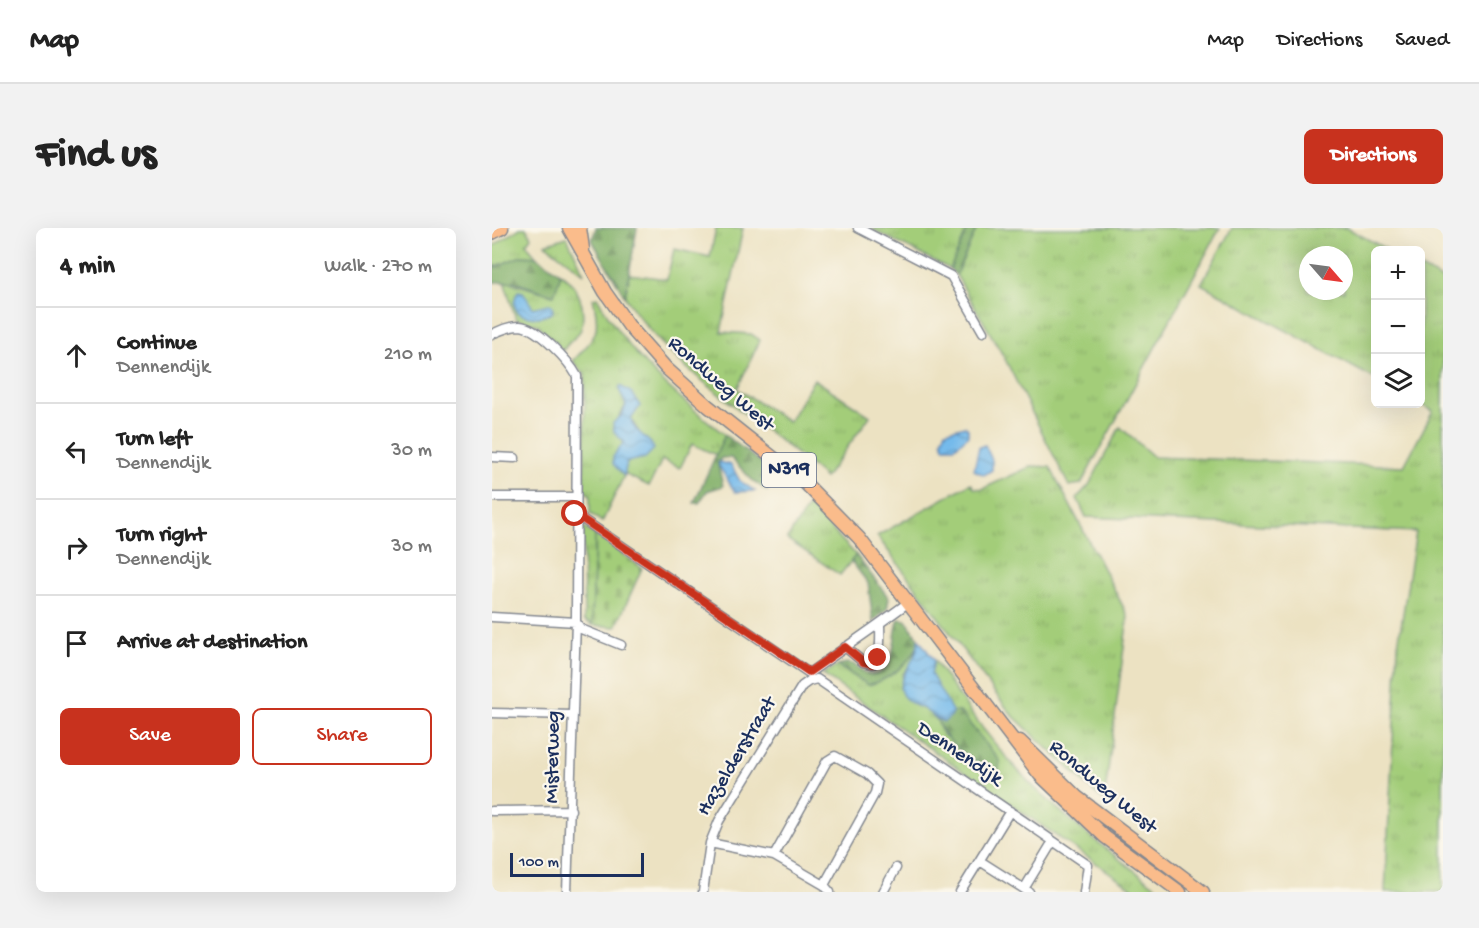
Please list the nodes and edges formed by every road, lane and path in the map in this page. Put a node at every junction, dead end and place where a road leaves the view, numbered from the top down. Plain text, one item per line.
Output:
1 (502, 228) edge
2 (569, 228) edge
3 (580, 228) edge
4 (858, 228) edge
5 (492, 233) edge
6 (583, 249) junction
7 (983, 332) dead end
8 (492, 334) edge
9 (492, 457) edge
10 (515, 458) dead end
11 (492, 497) edge
12 (575, 497) junction
13 (575, 514) junction
14 (909, 602) junction
15 (492, 617) edge
16 (576, 622) junction
17 (880, 623) junction
18 (621, 645) dead end
19 (845, 647) junction
20 (809, 681) joint
21 (984, 704) junction
22 (492, 713) edge
23 (572, 715) junction
24 (571, 810) junction
25 (1010, 811) junction
26 (492, 812) edge
27 (710, 843) junction
28 (1050, 846) dead end
29 (774, 856) junction
30 (980, 861) junction
31 (896, 868) dead end
32 (827, 889) edge
33 (1026, 890) edge
34 (567, 892) edge
35 (703, 892) edge
36 (883, 892) edge
37 (960, 892) edge
38 (1084, 892) edge
39 (1180, 892) edge
40 (1203, 892) edge

1 - 5 main road
2 - 6 main road, Rondweg West / N319
3 - 6 main road, Rondweg West / N319
4 - 7 street
6 - 14 main road, Rondweg West / N319
8 - 12 street, Misterweg
9 - 10 street
11 - 12 street
12 - 13 street, Misterweg
13 - 16 street, Misterweg
13 - 19 street
14 - 17 street
14 - 21 main road, Rondweg West / N319
15 - 16 street
16 - 18 street
16 - 23 street, Misterweg
17 - 19 street
17 - 19 street
20 - 25 street, Dennendijk
20 - 27 street, Hazelderstraat
21 - 39 main road, Rondweg West / N319
21 - 40 main road, Rondweg West / N319
22 - 23 street
23 - 24 street, Misterweg
24 - 26 street
24 - 34 street, Misterweg
25 - 30 street
25 - 38 street, Dennendijk
27 - 29 street
27 - 35 street, Hazelderstraat
28 - 33 street
29 - 32 street
29 - 32 street
30 - 33 street
30 - 37 street
31 - 36 street

